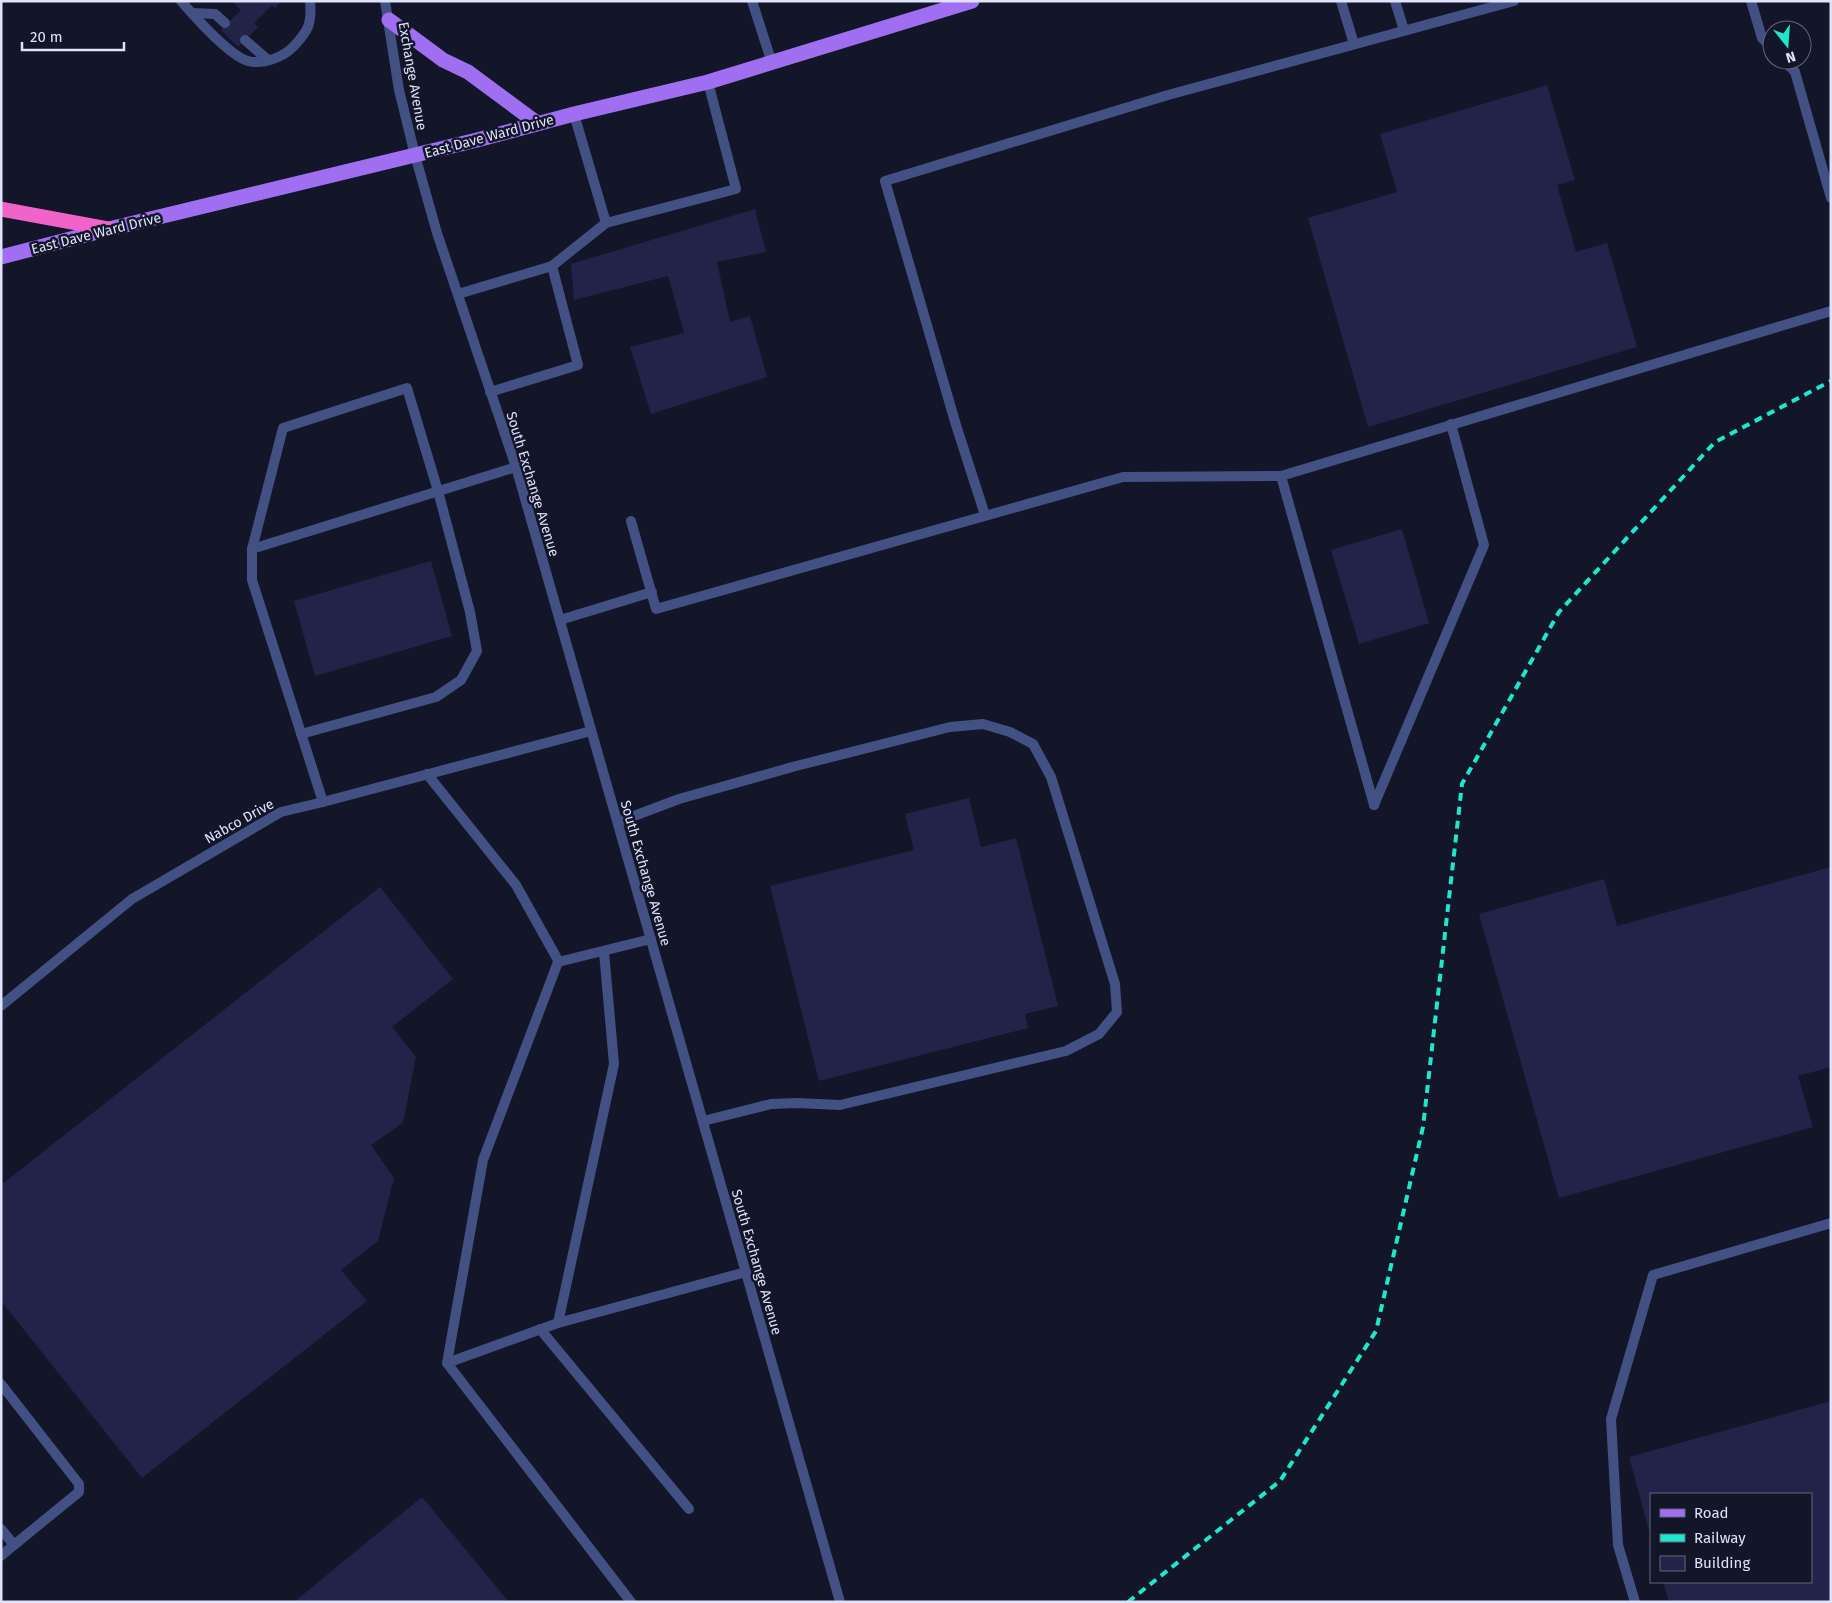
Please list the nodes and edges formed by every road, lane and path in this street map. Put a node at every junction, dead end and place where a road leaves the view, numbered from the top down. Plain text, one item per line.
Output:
1 (181, 1) edge
2 (310, 1) edge
3 (384, 1) edge
4 (752, 1) edge
5 (972, 1) edge
6 (1341, 1) edge
7 (1395, 1) edge
8 (1514, 1) edge
9 (1751, 1) edge
10 (192, 14) junction
11 (389, 20) junction
12 (225, 23) dead end
13 (1404, 30) junction
14 (1762, 38) edge
15 (245, 40) dead end
16 (1354, 44) junction
17 (268, 60) junction
18 (772, 63) junction
19 (1794, 70) edge
20 (708, 82) junction
21 (574, 114) junction
22 (537, 123) junction
23 (415, 155) junction
24 (1831, 198) edge
25 (1, 209) edge
26 (606, 223) junction
27 (109, 229) junction
28 (1, 257) edge
29 (552, 266) junction
30 (458, 294) junction
31 (1831, 311) edge
32 (490, 392) junction
33 (1451, 424) junction
34 (516, 467) junction
35 (1281, 476) junction
36 (438, 491) junction
37 (985, 515) junction
38 (631, 520) dead end
39 (252, 549) junction
40 (652, 592) junction
41 (560, 620) junction
42 (591, 731) junction
43 (301, 734) junction
44 (427, 774) junction
45 (323, 802) junction
46 (618, 822) junction
47 (651, 939) junction
48 (604, 952) junction
49 (560, 962) junction
50 (1, 1006) edge
51 (703, 1120) junction
52 (1831, 1223) edge
53 (746, 1272) junction
54 (558, 1323) junction
55 (540, 1329) junction
56 (447, 1363) junction
57 (1, 1384) edge
58 (689, 1509) dead end
59 (1, 1529) edge
60 (14, 1545) junction
61 (1, 1556) edge
62 (631, 1602) edge
63 (840, 1602) edge
64 (1635, 1602) edge

1 - 10 street
2 - 17 street
3 - 11 street, Exchange Avenue
4 - 18 street
5 - 18 main road, East Dave Ward Drive
6 - 16 street
7 - 13 street
8 - 13 street
9 - 14 street
10 - 12 street
10 - 17 street
11 - 22 main road
11 - 23 street, Exchange Avenue
13 - 16 street
15 - 17 street
16 - 37 street
18 - 20 main road, East Dave Ward Drive
19 - 24 street
20 - 21 main road, East Dave Ward Drive
20 - 26 street
21 - 22 main road, East Dave Ward Drive
21 - 26 street
22 - 23 main road, East Dave Ward Drive
23 - 27 main road, East Dave Ward Drive
23 - 30 street, South Exchange Avenue
25 - 27 highway
26 - 29 street
27 - 28 main road, East Dave Ward Drive
29 - 30 street
29 - 32 street
30 - 32 street, South Exchange Avenue
31 - 33 street
32 - 34 street, South Exchange Avenue
33 - 35 street
33 - 35 street
34 - 36 street
34 - 41 street, South Exchange Avenue
35 - 37 street
36 - 39 street
36 - 39 street
36 - 43 street
37 - 40 street
38 - 40 street
39 - 43 street
40 - 41 street
41 - 42 street, South Exchange Avenue
42 - 44 street, Nabco Drive
42 - 46 street, South Exchange Avenue
43 - 45 street
44 - 45 street, Nabco Drive
44 - 49 street
45 - 50 street, Nabco Drive
46 - 47 street, South Exchange Avenue
46 - 51 street
47 - 48 street
47 - 51 street, South Exchange Avenue
48 - 49 street
48 - 54 street
49 - 56 street
51 - 53 street, South Exchange Avenue
52 - 64 street
53 - 54 street
53 - 63 street, South Exchange Avenue
54 - 55 street
55 - 56 street
55 - 58 street
56 - 62 street
57 - 60 street
59 - 60 street
60 - 61 street

